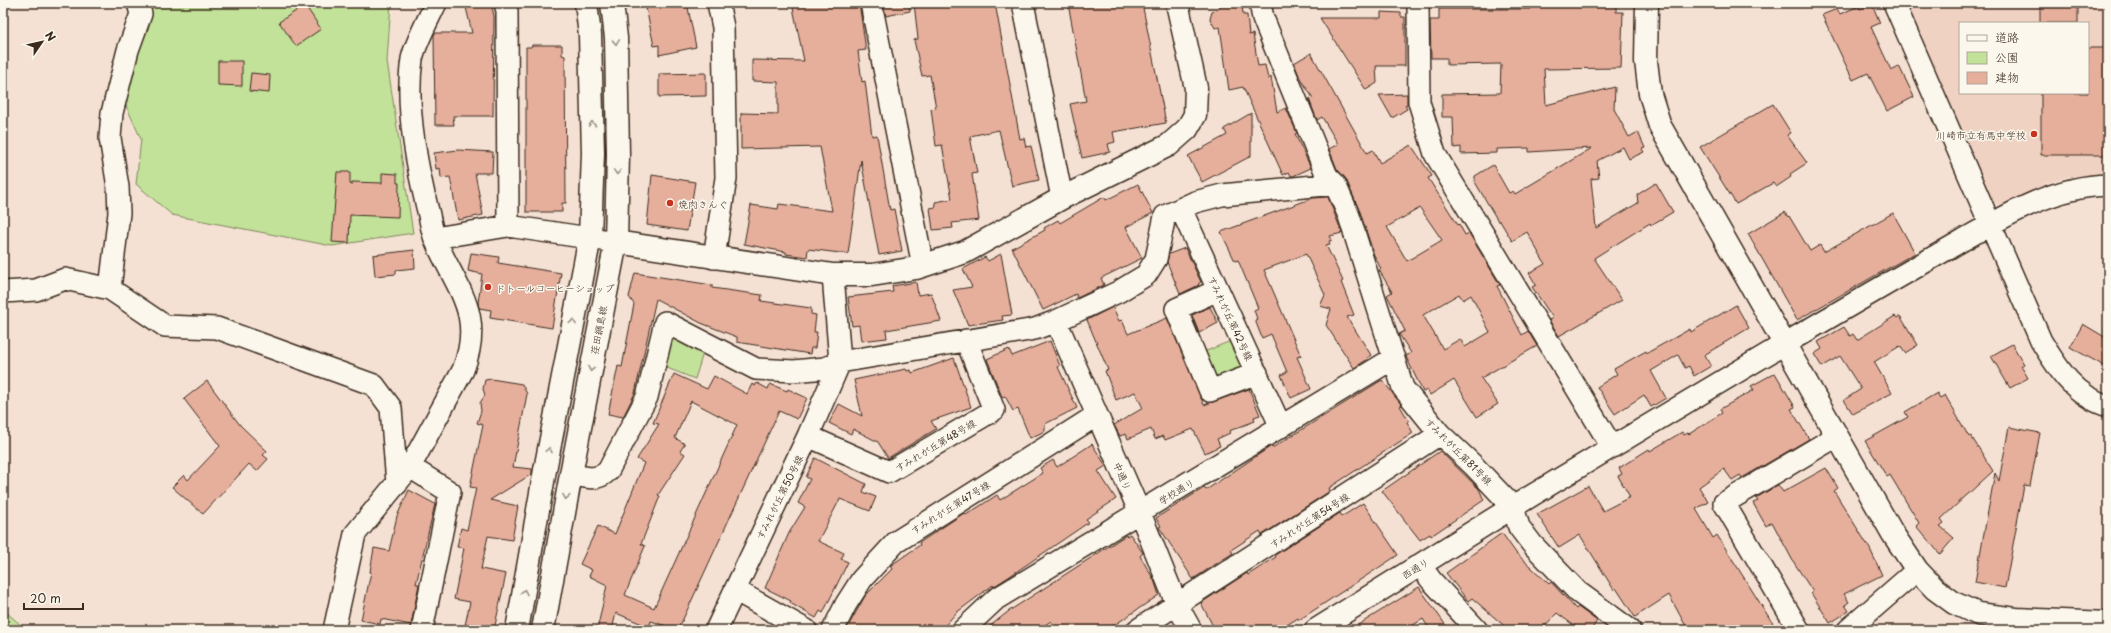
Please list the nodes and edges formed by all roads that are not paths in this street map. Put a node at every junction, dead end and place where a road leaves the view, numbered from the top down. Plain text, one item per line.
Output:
1 (138, 3) edge
2 (436, 3) edge
3 (505, 3) edge
4 (586, 3) edge
5 (612, 3) edge
6 (718, 3) edge
7 (871, 3) edge
8 (1023, 3) edge
9 (1177, 3) edge
10 (1260, 3) edge
11 (1418, 3) edge
12 (1647, 3) edge
13 (1894, 3) edge
14 (1335, 184) junction
15 (2108, 185) edge
16 (1062, 198) junction
17 (1180, 209) junction
18 (1991, 224) junction
19 (508, 226) junction
20 (590, 237) junction
21 (435, 238) junction
22 (616, 242) junction
23 (714, 258) junction
24 (923, 266) junction
25 (833, 275) junction
26 (110, 289) junction
27 (1218, 290) junction
28 (3, 292) edge
29 (1056, 321) junction
30 (966, 340) junction
31 (1784, 343) junction
32 (1394, 358) junction
33 (840, 362) junction
34 (1256, 374) junction
35 (2108, 406) edge
36 (1097, 415) junction
37 (1281, 427) junction
38 (1440, 434) junction
39 (808, 436) junction
40 (1837, 436) junction
41 (1612, 447) junction
42 (410, 467) junction
43 (570, 474) junction
44 (397, 484) junction
45 (1513, 507) junction
46 (1140, 513) junction
47 (1420, 565) junction
48 (1917, 570) junction
49 (735, 590) junction
50 (1177, 605) junction
51 (2108, 623) edge
52 (2080, 626) edge
53 (334, 630) edge
54 (422, 630) edge
55 (517, 630) edge
56 (543, 630) edge
57 (716, 630) edge
58 (806, 630) edge
59 (833, 630) edge
60 (963, 630) edge
61 (1137, 630) edge
62 (1191, 630) edge
63 (1316, 630) edge
64 (1477, 630) edge
65 (1630, 630) edge
66 (1799, 630) edge
67 (1848, 630) edge

1 - 26 street
2 - 21 street
3 - 19 street
20 -> 4 street
5 -> 22 street, 荏田綱島線
6 - 23 street
7 - 24 street
8 - 16 street
9 - 16 street
10 - 14 street, すみれが丘第81号線
11 - 41 street
12 - 31 street
13 - 18 street
14 - 17 street
14 - 32 street, すみれが丘第81号線
15 - 18 street
16 - 24 street
17 - 27 street, すみれが丘第42号線
17 - 29 street
18 - 31 street
18 - 35 street
19 - 20 street
19 - 21 street
20 - 22 street
55 -> 20 street
21 - 42 street
22 - 23 street
22 -> 43 street, 荏田綱島線
23 - 25 street
24 - 25 street
25 - 33 street
26 - 28 street
26 - 44 street
27 - 34 street, すみれが丘第42号線
27 - 34 street
29 - 30 street
29 - 36 street, 中通り
30 - 33 street
30 - 39 street, すみれが丘第48号線
31 - 40 street
31 - 41 street
32 - 37 street, 学校通り
32 - 38 street, すみれが丘第81号線
33 - 39 street, すみれが丘第50号線
33 - 43 street
34 - 37 street, すみれが丘第42号線
36 - 46 street, 中通り
36 - 59 street, すみれが丘第47号線
37 - 46 street, 学校通り
38 - 45 street, すみれが丘第81号線
38 - 50 street, すみれが丘第54号線
39 - 49 street, すみれが丘第50号線
40 - 48 street
40 - 66 street
41 - 45 street
42 - 44 street
42 - 54 street
43 -> 56 street, 荏田綱島線
44 - 53 street
45 - 47 street, 西通り
45 - 65 street, すみれが丘第81号線
46 - 50 street, 中通り
46 - 60 street, 学校通り
47 - 63 street, 西通り
47 - 64 street
48 - 52 street
48 - 67 street
49 - 57 street, すみれが丘第50号線
49 - 58 street
50 - 61 street, すみれが丘第54号線
50 - 62 street, 中通り
51 - 52 street

